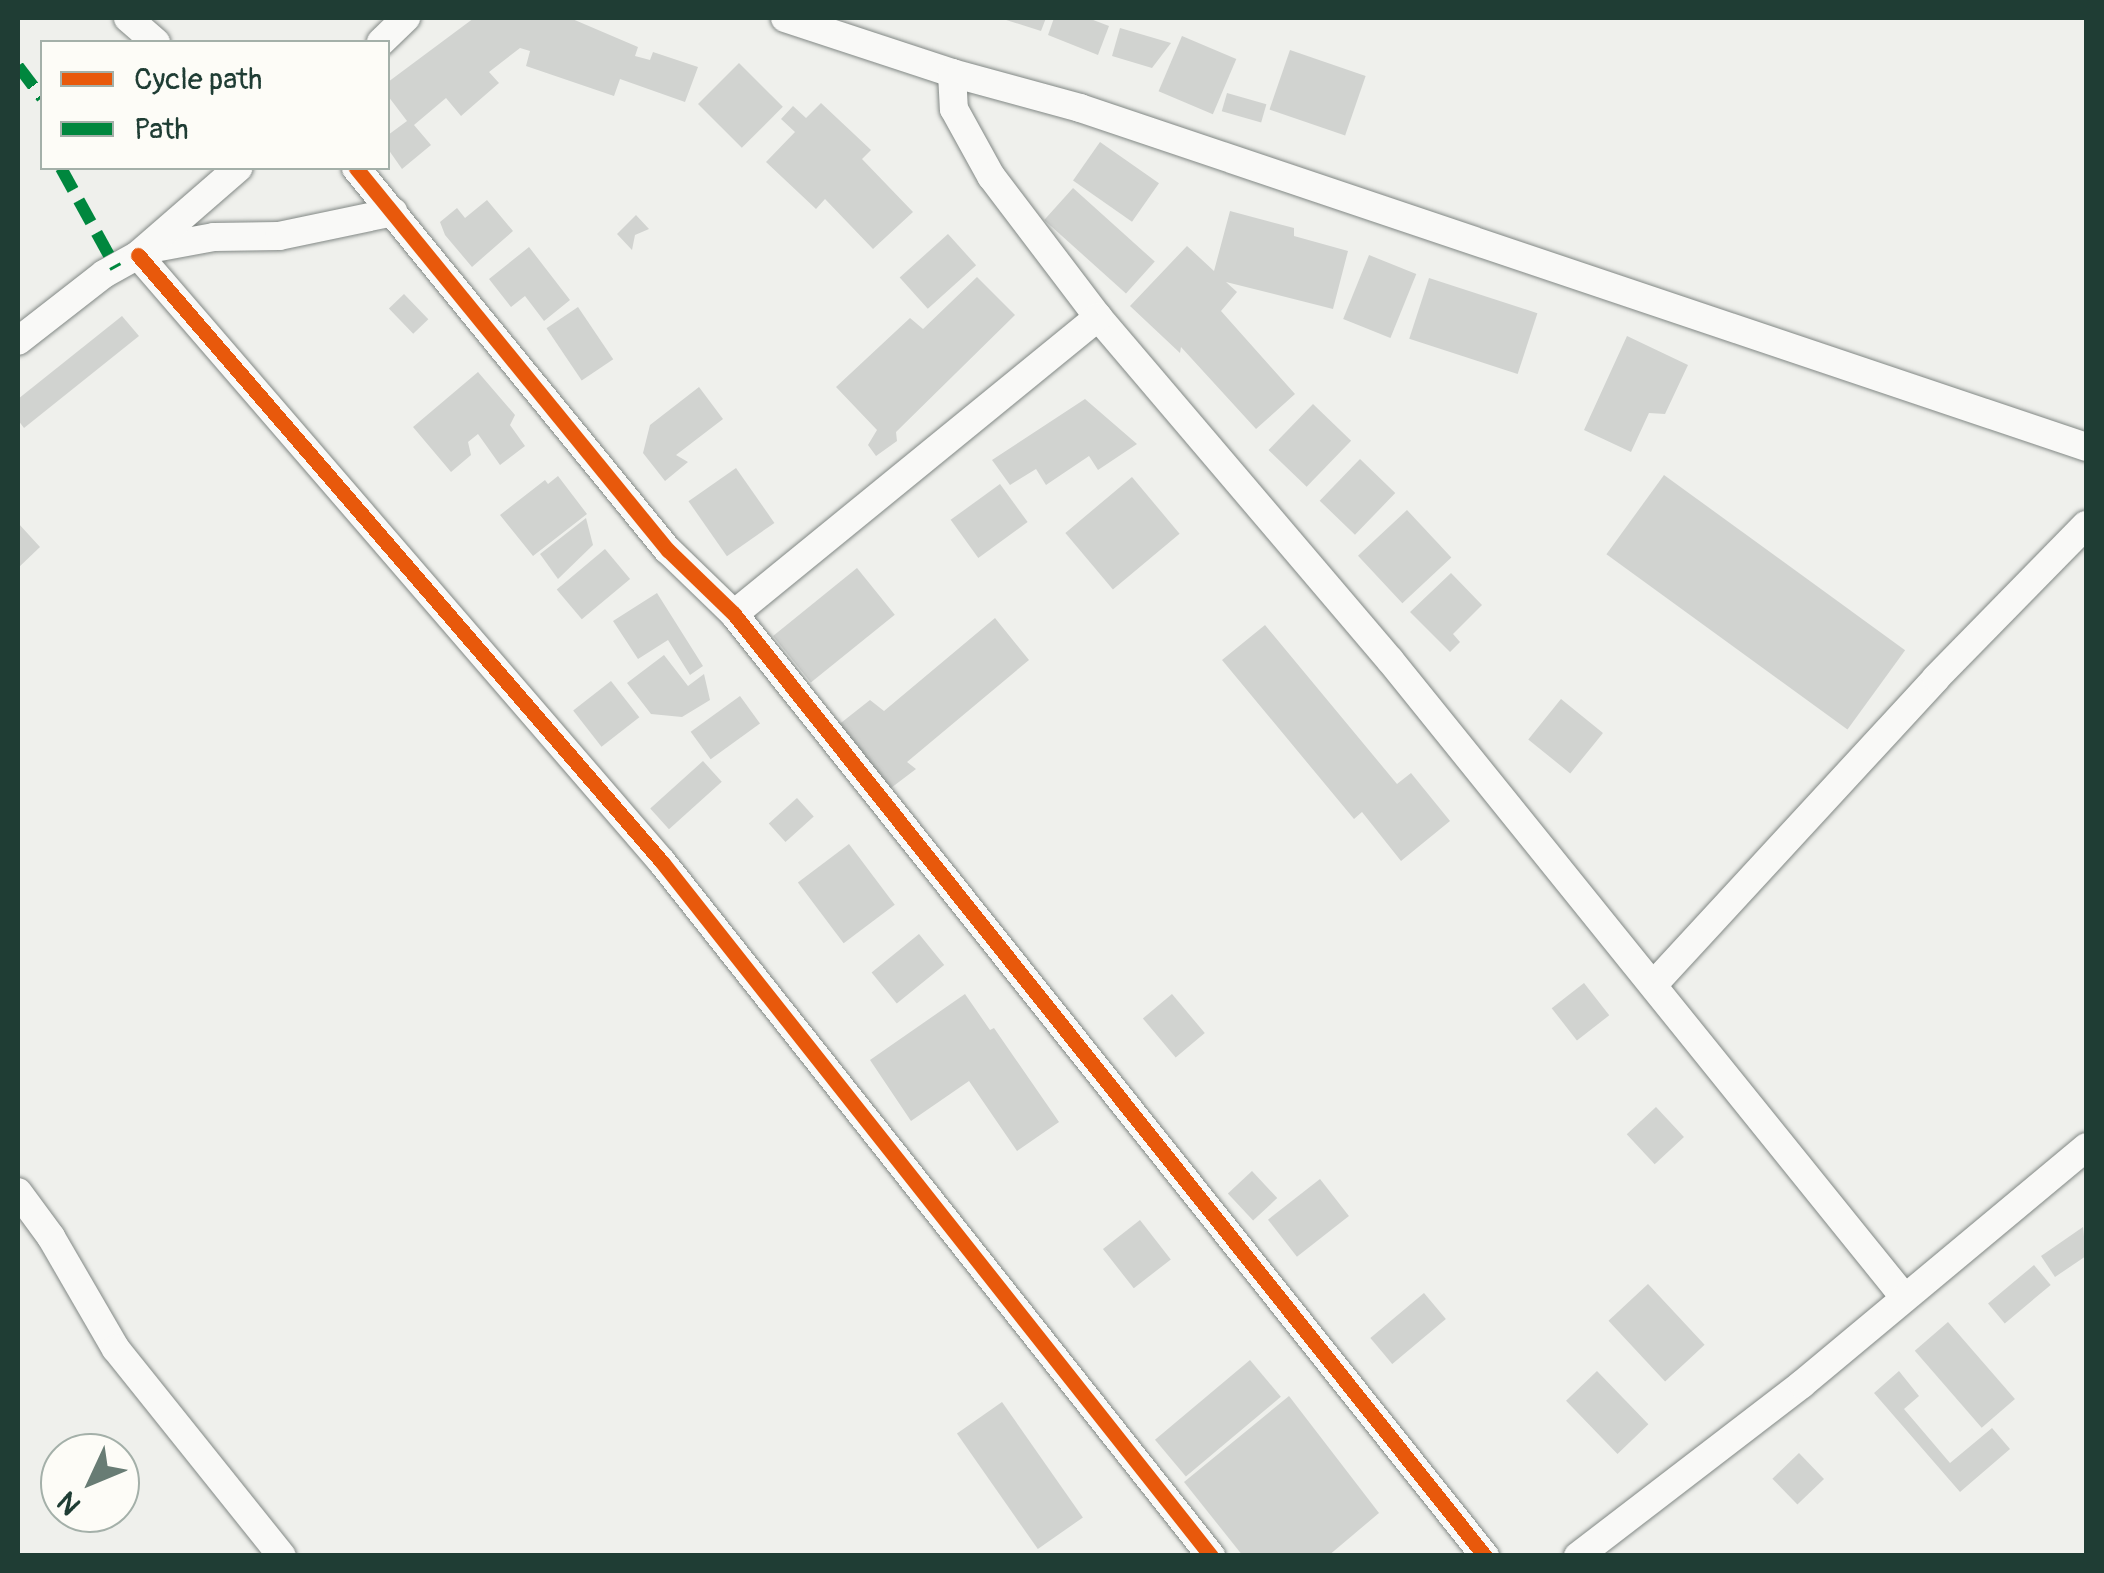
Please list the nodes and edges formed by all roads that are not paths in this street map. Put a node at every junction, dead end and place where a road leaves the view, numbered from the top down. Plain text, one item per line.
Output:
1 (128, 18) edge
2 (406, 18) edge
3 (786, 18) edge
4 (154, 40) edge
5 (382, 40) edge
6 (952, 73) junction
7 (236, 170) edge
8 (358, 170) edge
9 (394, 212) junction
10 (141, 252) junction
11 (1098, 317) junction
12 (18, 340) edge
13 (2086, 446) edge
14 (2086, 525) edge
15 (734, 614) junction
16 (1655, 983) junction
17 (2086, 1147) edge
18 (18, 1192) edge
19 (1904, 1296) junction
20 (266, 1544) edge
21 (282, 1556) edge
22 (1211, 1556) edge
23 (1485, 1556) edge
24 (1578, 1556) edge

1 - 4 street
2 - 5 street
3 - 6 street
6 - 11 street
6 - 13 street
7 - 10 street
8 - 9 street
9 - 10 street
9 - 15 street
10 - 12 street
10 - 22 street
11 - 15 street
11 - 16 street
14 - 16 street
15 - 23 street
16 - 19 street
17 - 19 street
18 - 20 street
19 - 24 street
20 - 21 street

